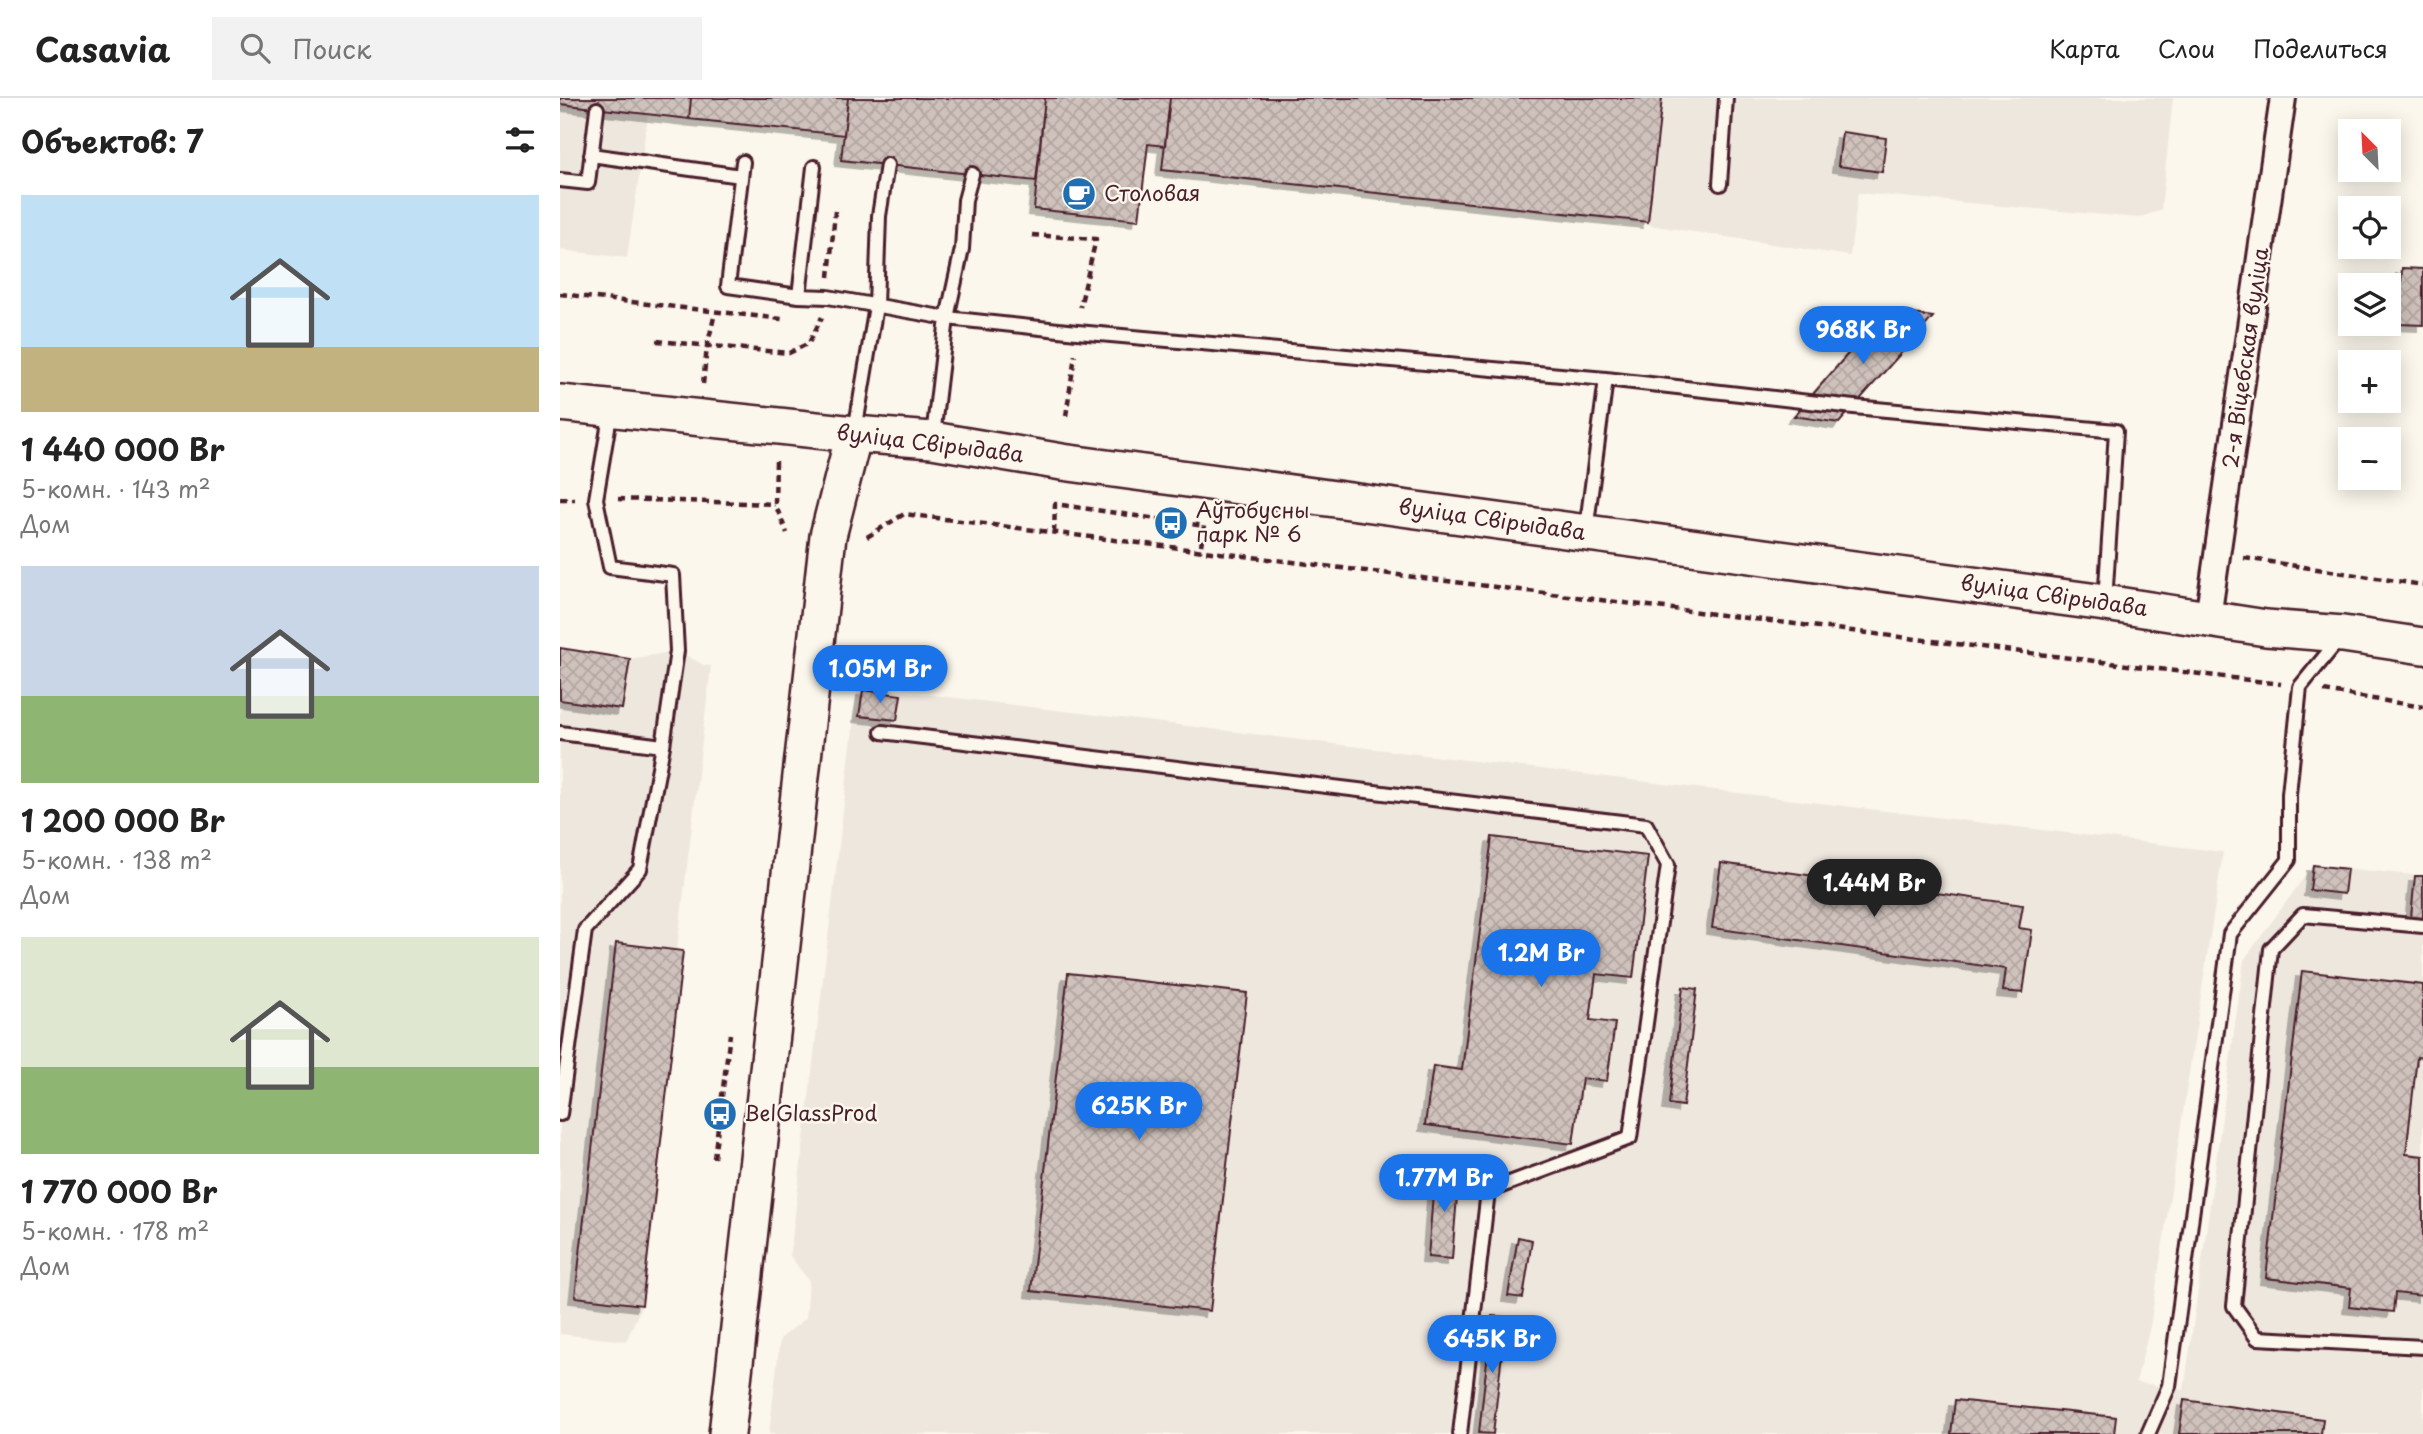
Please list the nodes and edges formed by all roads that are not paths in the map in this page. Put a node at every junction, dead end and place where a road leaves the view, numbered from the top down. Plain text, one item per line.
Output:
1 (1726, 98) edge
2 (2283, 98) edge
3 (597, 109) dead end
4 (591, 155) junction
5 (887, 165) dead end
6 (814, 167) dead end
7 (972, 174) dead end
8 (560, 180) edge
9 (1720, 184) dead end
10 (799, 296) junction
11 (876, 306) junction
12 (947, 318) junction
13 (1606, 379) junction
14 (560, 403) edge
15 (611, 409) junction
16 (854, 434) junction
17 (932, 440) junction
18 (1586, 533) junction
19 (2105, 603) junction
20 (2208, 618) junction
21 (2343, 634) junction
22 (2423, 646) edge
23 (882, 732) dead end
24 (560, 733) edge
25 (663, 746) junction
26 (2423, 926) edge
27 (560, 1114) edge
28 (2423, 1347) edge
29 (727, 1434) edge
30 (1460, 1434) edge
31 (2148, 1434) edge

1 - 9 lane
2 - 20 street, 2-я Віцебская вуліца
3 - 4 lane
4 - 8 lane
4 - 10 lane
5 - 11 lane
6 - 10 lane
7 - 12 lane
10 - 11 lane
11 - 12 lane
11 - 16 lane
12 - 13 lane
12 - 17 lane
13 - 18 lane
13 - 19 lane
14 - 15 main road, вуліца Свірыдава
15 - 16 main road, вуліца Свірыдава
15 - 25 lane
16 - 17 main road, вуліца Свірыдава
16 - 29 main road
17 - 18 main road, вуліца Свірыдава
18 - 19 main road, вуліца Свірыдава
19 - 20 main road, вуліца Свірыдава
20 - 21 main road, вуліца Свірыдава
21 - 22 main road, вуліца Свірыдава
21 - 31 lane
23 - 30 lane
24 - 25 lane
25 - 27 lane
26 - 28 lane

